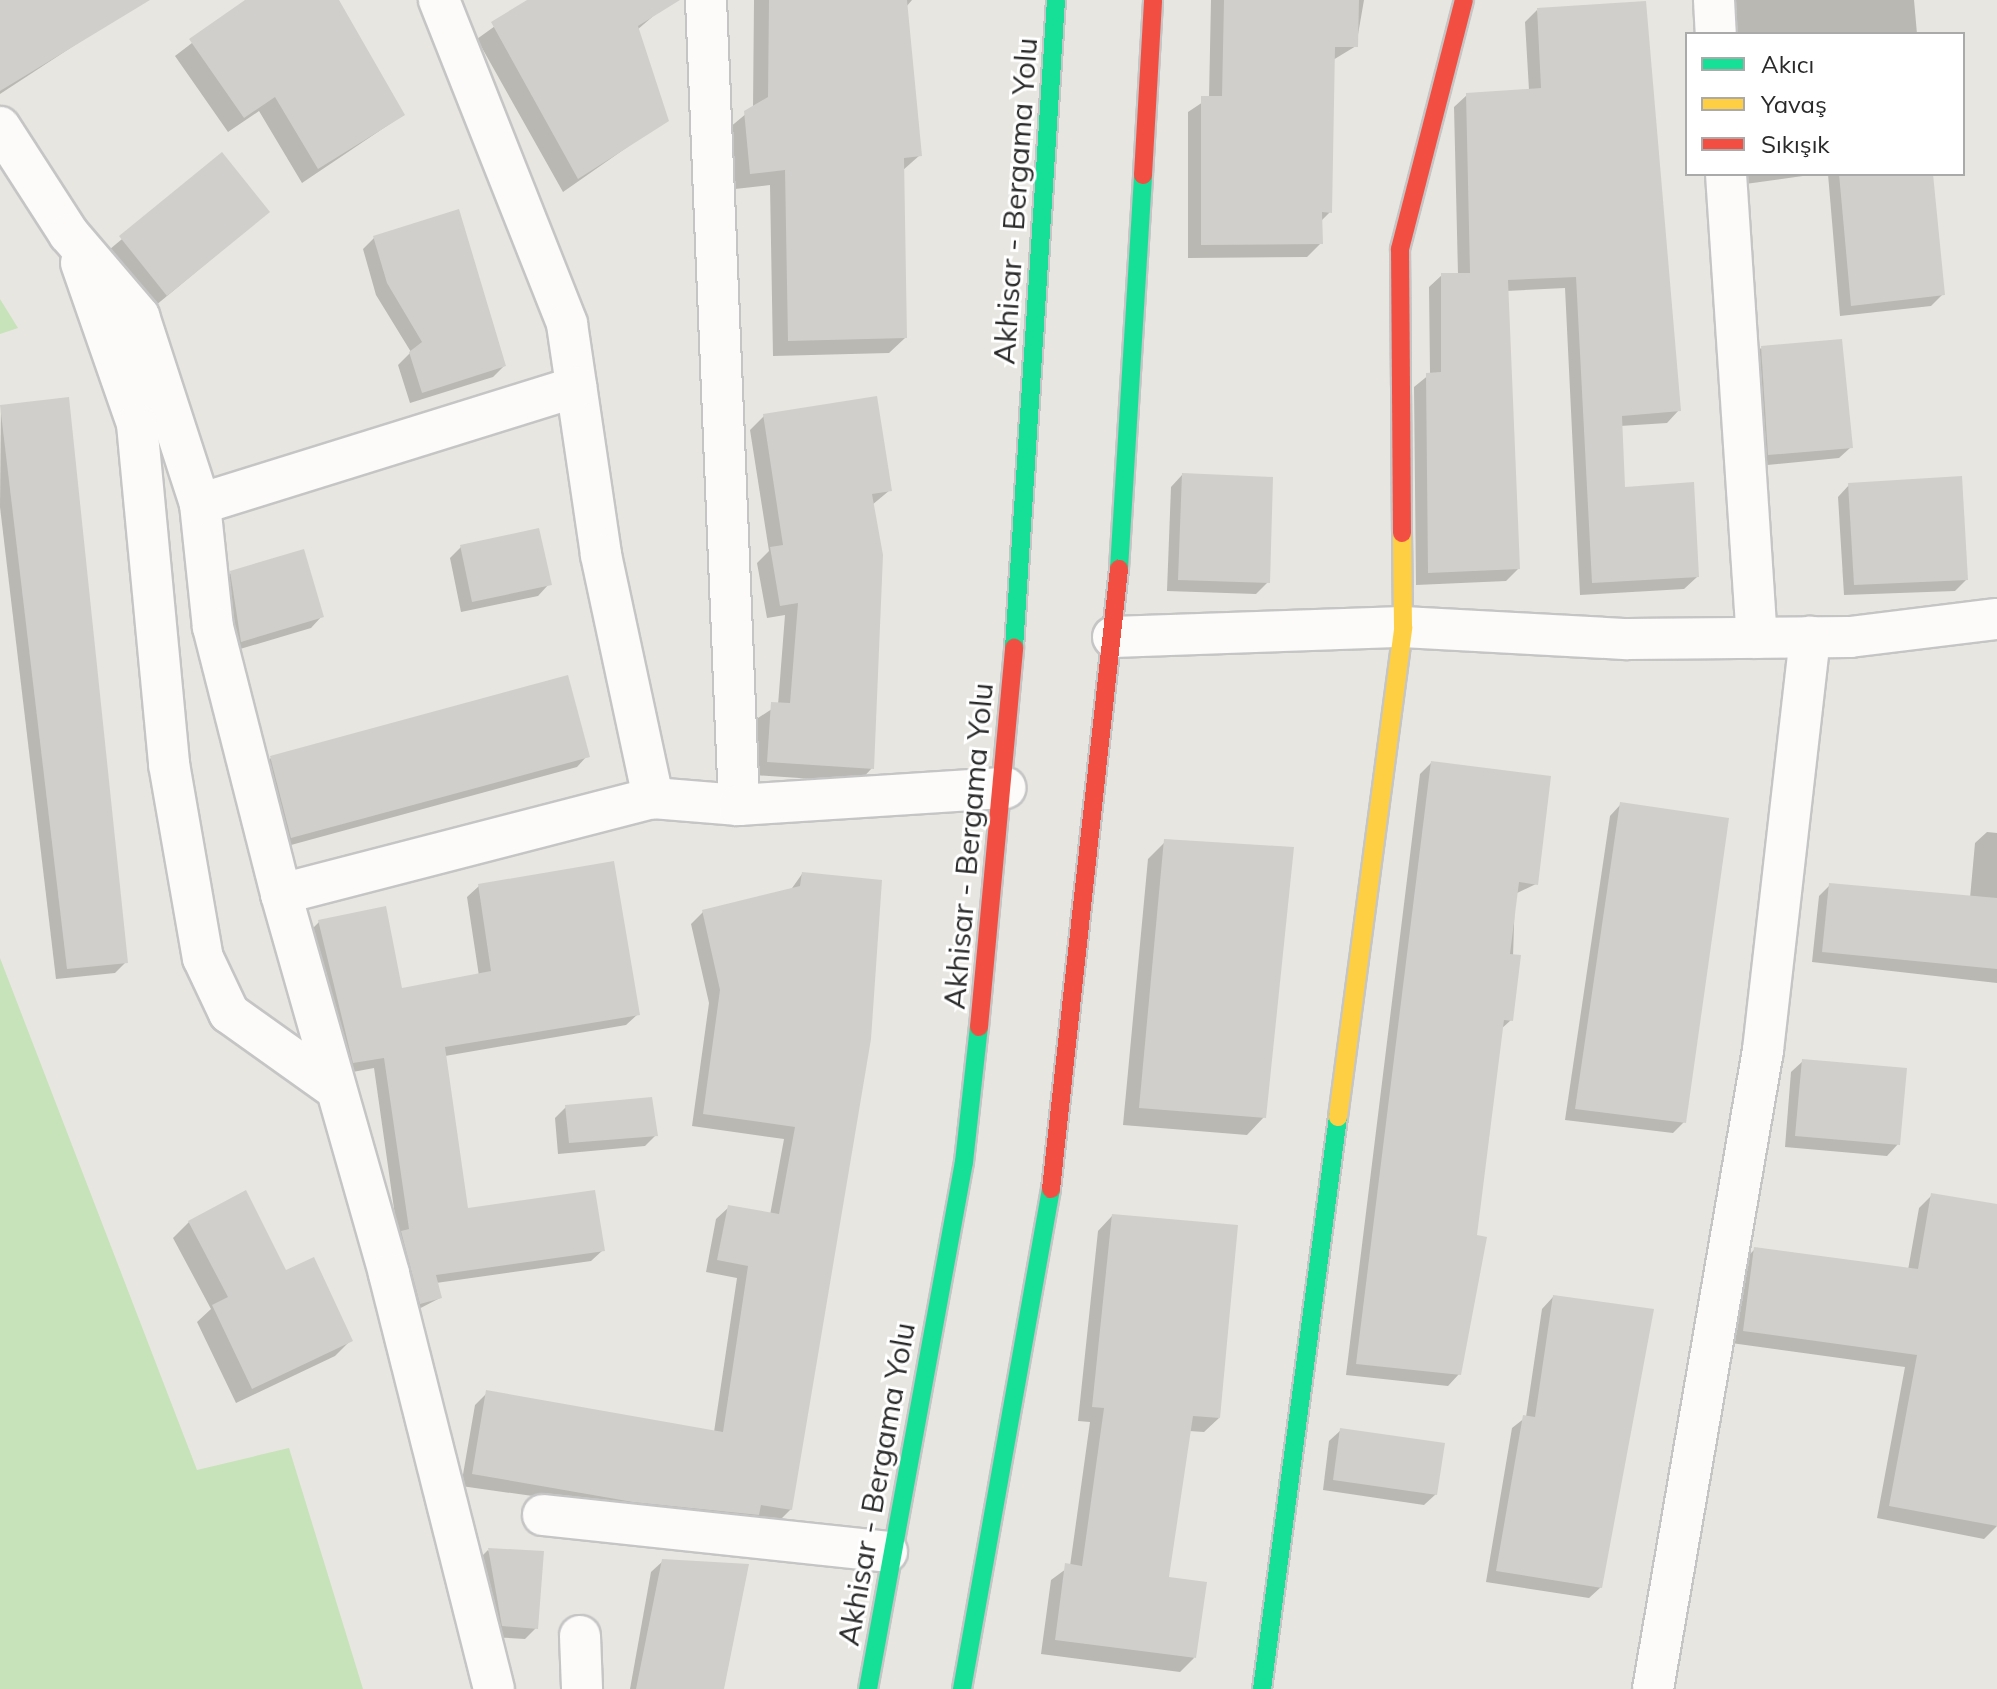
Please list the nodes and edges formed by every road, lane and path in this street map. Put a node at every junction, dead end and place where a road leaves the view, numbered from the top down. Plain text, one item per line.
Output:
1 (439, 0) edge
2 (706, 0) edge
3 (1056, 0) edge
4 (1153, 0) edge
5 (1464, 0) edge
6 (1714, 0) edge
7 (1716, 32) edge
8 (0, 127) edge
9 (1726, 176) edge
10 (69, 234) junction
11 (576, 387) junction
12 (200, 504) junction
13 (1997, 619) edge
14 (1403, 627) junction
15 (1113, 637) junction
16 (1810, 637) junction
17 (1757, 638) junction
18 (1005, 788) junction
19 (653, 798) junction
20 (739, 805) junction
21 (281, 894) junction
22 (330, 1085) junction
23 (543, 1515) dead end
24 (887, 1552) junction
25 (580, 1636) dead end
26 (494, 1689) edge
27 (582, 1689) edge
28 (868, 1689) edge
29 (962, 1689) edge
30 (1262, 1689) edge
31 (1653, 1689) edge

1 - 11 street
2 - 20 street
3 - 18 main road, Akhisar - Bergama Yolu
4 - 15 main road
5 - 14 main road
6 - 7 street
8 - 10 street
9 - 17 street
10 - 12 street
10 - 22 street
11 - 12 street
11 - 19 street
12 - 21 street
13 - 16 street
14 - 15 street
14 - 17 street
14 - 30 main road
15 - 29 main road
16 - 17 street
16 - 31 street
18 - 20 street
18 - 24 main road, Akhisar - Bergama Yolu
19 - 20 street
19 - 21 street
21 - 22 street
22 - 26 street
23 - 24 street
24 - 28 main road, Akhisar - Bergama Yolu
25 - 27 street

